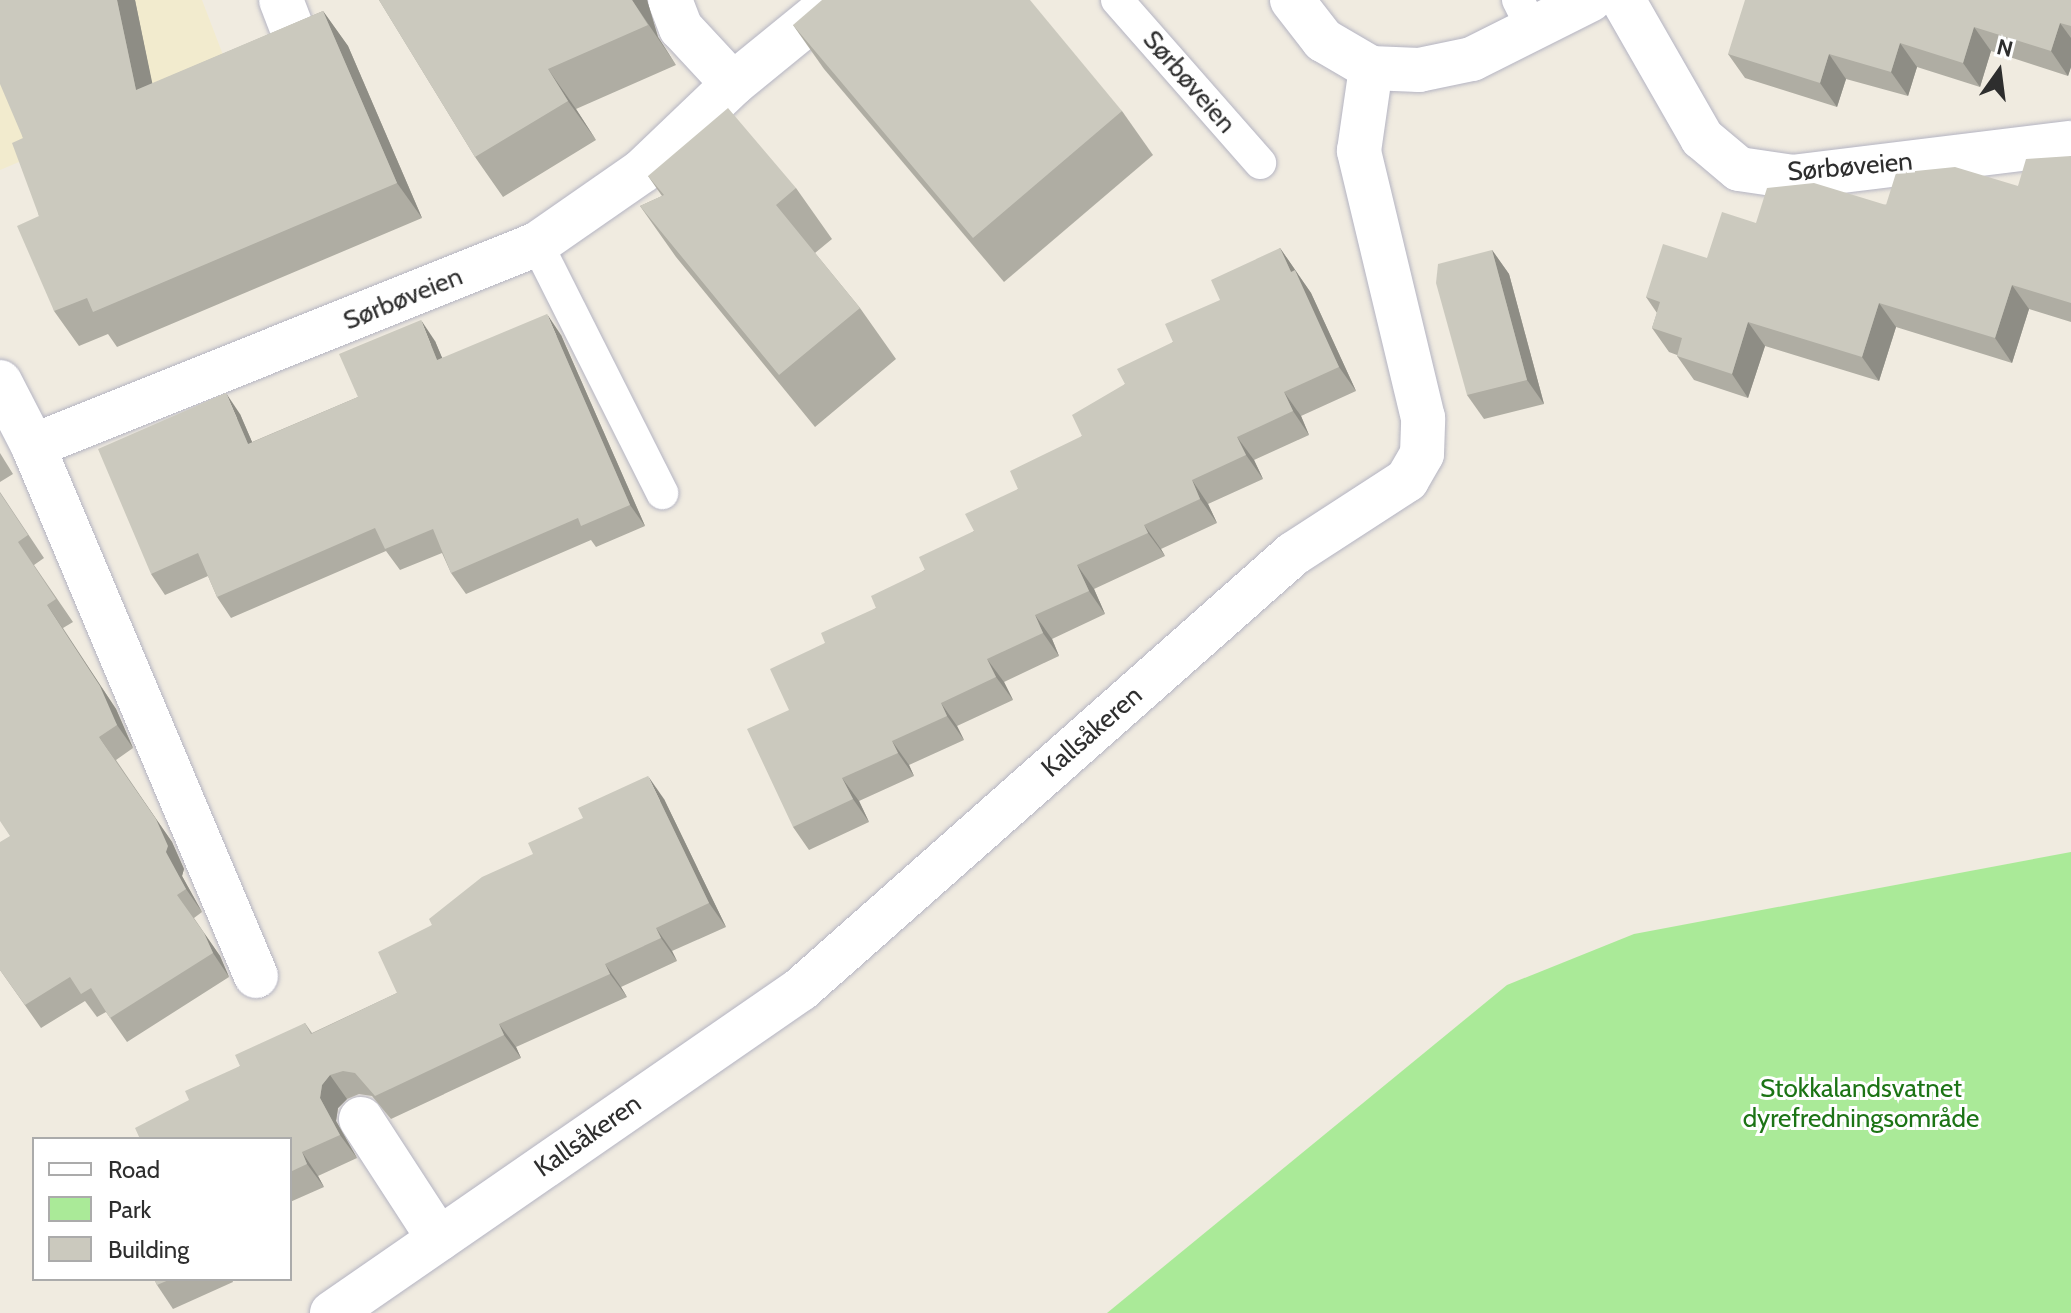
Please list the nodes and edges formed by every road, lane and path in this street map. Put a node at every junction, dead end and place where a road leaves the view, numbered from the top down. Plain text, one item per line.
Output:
1 (670, 0) edge
2 (836, 0) edge
3 (1117, 0) edge
4 (1292, 0) edge
5 (1590, 0) edge
6 (1623, 0) edge
7 (1526, 15) edge
8 (1371, 68) junction
9 (733, 84) junction
10 (2071, 143) edge
11 (1260, 163) dead end
12 (537, 244) junction
13 (0, 382) edge
14 (33, 446) junction
15 (662, 493) dead end
16 (256, 976) dead end
17 (361, 1119) dead end
18 (439, 1239) junction
19 (332, 1313) edge

1 - 9 street
2 - 9 street, Sørbøveien
3 - 11 lane, Sørbøveien
4 - 8 street
5 - 7 street
6 - 10 street, Sørbøveien
7 - 8 street
8 - 18 street, Kallsåkeren
9 - 12 street, Sørbøveien
12 - 14 street, Sørbøveien
12 - 15 lane
13 - 14 street
14 - 16 street
17 - 18 street
18 - 19 street, Kallsåkeren

